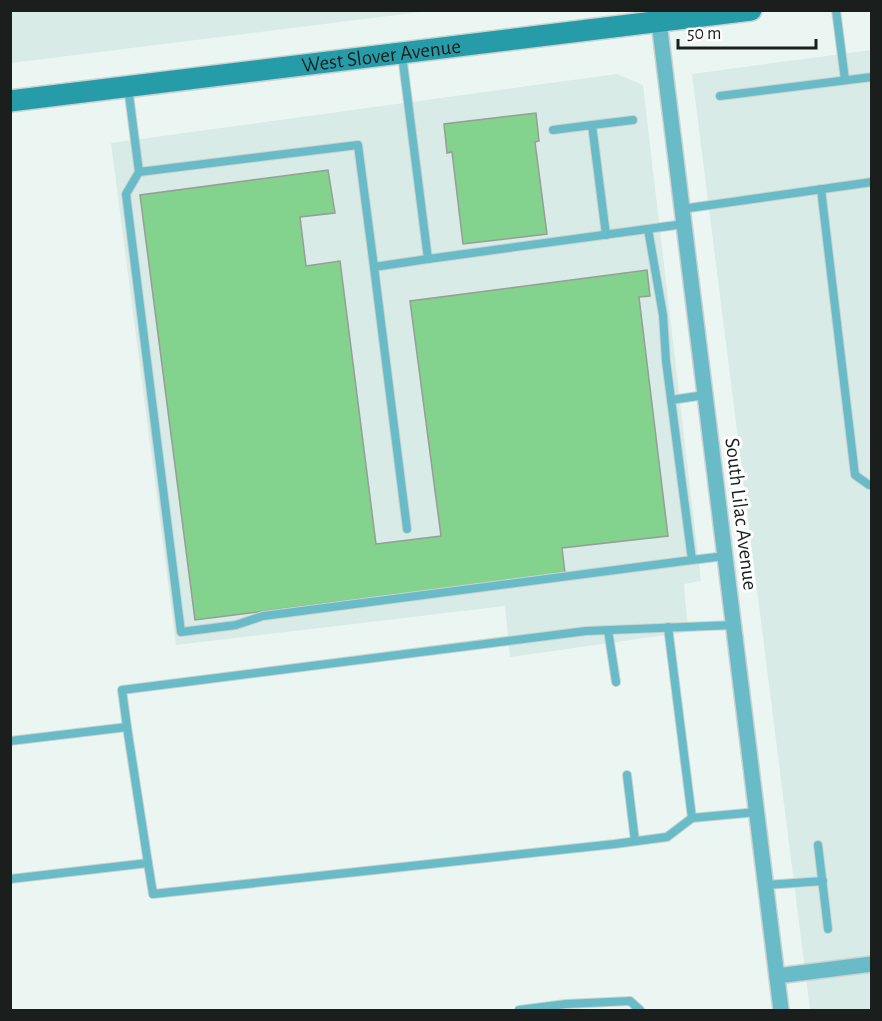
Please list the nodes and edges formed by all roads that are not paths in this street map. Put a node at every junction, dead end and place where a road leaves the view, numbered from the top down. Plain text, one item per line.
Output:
1 (751, 10) edge
2 (836, 10) edge
3 (659, 22) junction
4 (402, 53) junction
5 (872, 77) edge
6 (845, 80) junction
7 (128, 86) junction
8 (720, 96) dead end
9 (10, 101) edge
10 (633, 120) dead end
11 (592, 125) junction
12 (553, 130) dead end
13 (139, 172) junction
14 (872, 182) edge
15 (821, 189) junction
16 (683, 217) junction
17 (648, 229) junction
18 (606, 235) junction
19 (428, 260) junction
20 (374, 267) junction
21 (705, 395) junction
22 (671, 400) junction
23 (872, 485) edge
24 (406, 530) dead end
25 (725, 556) junction
26 (692, 560) junction
27 (733, 625) junction
28 (669, 627) junction
29 (608, 630) junction
30 (616, 682) dead end
31 (127, 727) junction
32 (10, 741) edge
33 (627, 775) dead end
34 (756, 812) junction
35 (692, 818) junction
36 (635, 842) junction
37 (818, 845) dead end
38 (148, 863) junction
39 (10, 879) edge
40 (823, 881) junction
41 (766, 885) junction
42 (828, 928) dead end
43 (872, 964) edge
44 (777, 976) junction
45 (519, 1011) edge
46 (640, 1011) edge
47 (781, 1011) edge

1 - 3 main road, West Slover Avenue
2 - 6 lane
3 - 4 main road, West Slover Avenue
3 - 16 street, South Lilac Avenue
4 - 7 main road, West Slover Avenue
4 - 19 lane
5 - 6 lane
6 - 8 lane
7 - 9 main road, West Slover Avenue
7 - 13 lane
10 - 11 lane
11 - 12 lane
11 - 18 lane
13 - 20 lane
13 - 26 lane
14 - 15 lane
15 - 16 lane
15 - 23 lane
16 - 17 lane
16 - 21 street, South Lilac Avenue
17 - 18 lane
17 - 22 lane
18 - 19 lane
19 - 20 lane
20 - 24 lane
21 - 22 lane
21 - 25 street, South Lilac Avenue
22 - 26 lane
25 - 26 lane
25 - 27 street, South Lilac Avenue
27 - 28 lane
27 - 34 street, South Lilac Avenue
28 - 29 lane
28 - 35 lane
29 - 30 lane
29 - 31 lane
31 - 32 lane
31 - 38 lane
33 - 36 lane
34 - 35 lane
34 - 41 street, South Lilac Avenue
35 - 36 lane
36 - 38 lane
37 - 40 lane
38 - 39 lane
40 - 41 lane
40 - 42 lane
41 - 44 street, South Lilac Avenue
43 - 44 street
44 - 47 street, South Lilac Avenue
45 - 46 lane

